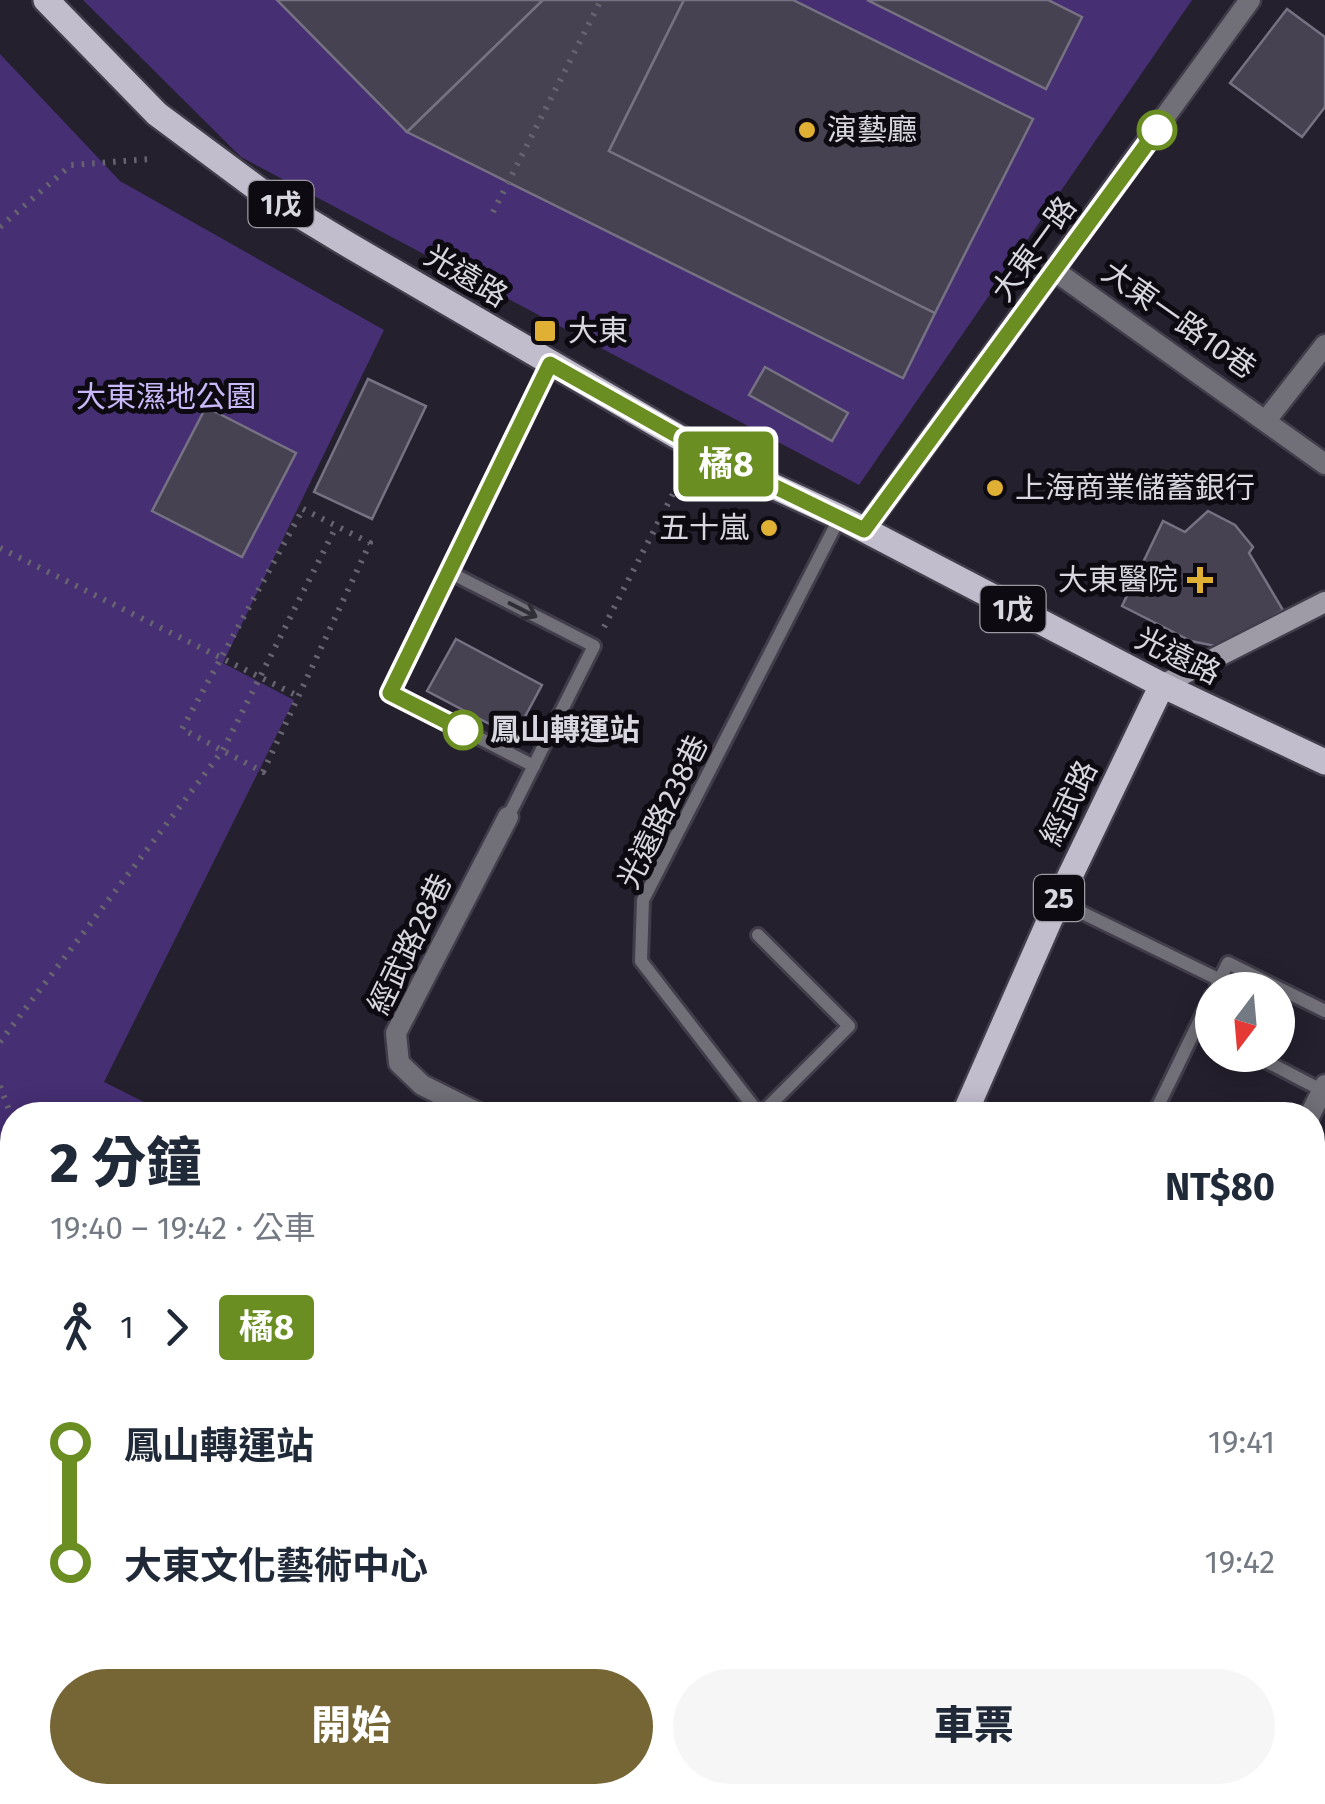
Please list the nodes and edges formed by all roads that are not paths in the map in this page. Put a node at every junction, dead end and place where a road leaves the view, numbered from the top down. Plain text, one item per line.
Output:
1 (46, 0) edge
2 (1250, 0) edge
3 (1055, 271) junction
4 (1325, 345) edge
5 (550, 364) junction
6 (1267, 419) junction
7 (1325, 464) edge
8 (840, 517) junction
9 (864, 530) junction
10 (452, 573) junction
11 (1325, 602) edge
12 (1162, 685) junction
13 (1325, 762) edge
14 (534, 766) junction
15 (508, 817) joint
16 (1058, 900) junction
17 (758, 935) dead end
18 (1224, 972) edge
19 (1246, 972) edge
20 (1195, 976) edge
21 (1295, 996) edge
22 (1325, 1011) edge
23 (1195, 1032) edge
24 (1289, 1072) edge
25 (1324, 1089) edge
26 (456, 1102) edge
27 (750, 1102) edge
28 (773, 1102) edge
29 (977, 1102) edge
30 (1160, 1102) edge

1 - 5 main road, 光遠路 / 1戊
2 - 3 street, 大東一路
3 - 6 street, 大東一路10巷
3 - 9 street, 大東一路
4 - 6 street, 大東一路10巷
5 - 8 main road, 光遠路 / 1戊
5 - 10 lane
6 - 7 street, 大東一路10巷
8 - 9 main road, 光遠路 / 1戊
8 - 27 lane, 光遠路238巷
9 - 12 main road, 光遠路 / 1戊
10 -> 14 lane, 經武路28巷
10 - 14 lane
11 - 12 main road
12 - 13 main road, 光遠路 / 1戊
12 - 16 main road, 經武路 / 25
14 - 15 lane, 經武路28巷
15 - 26 street, 經武路28巷
16 - 20 lane
16 - 29 main road, 經武路 / 25
17 - 28 lane
18 - 19 lane
21 - 22 lane
23 - 30 lane
24 - 25 lane

